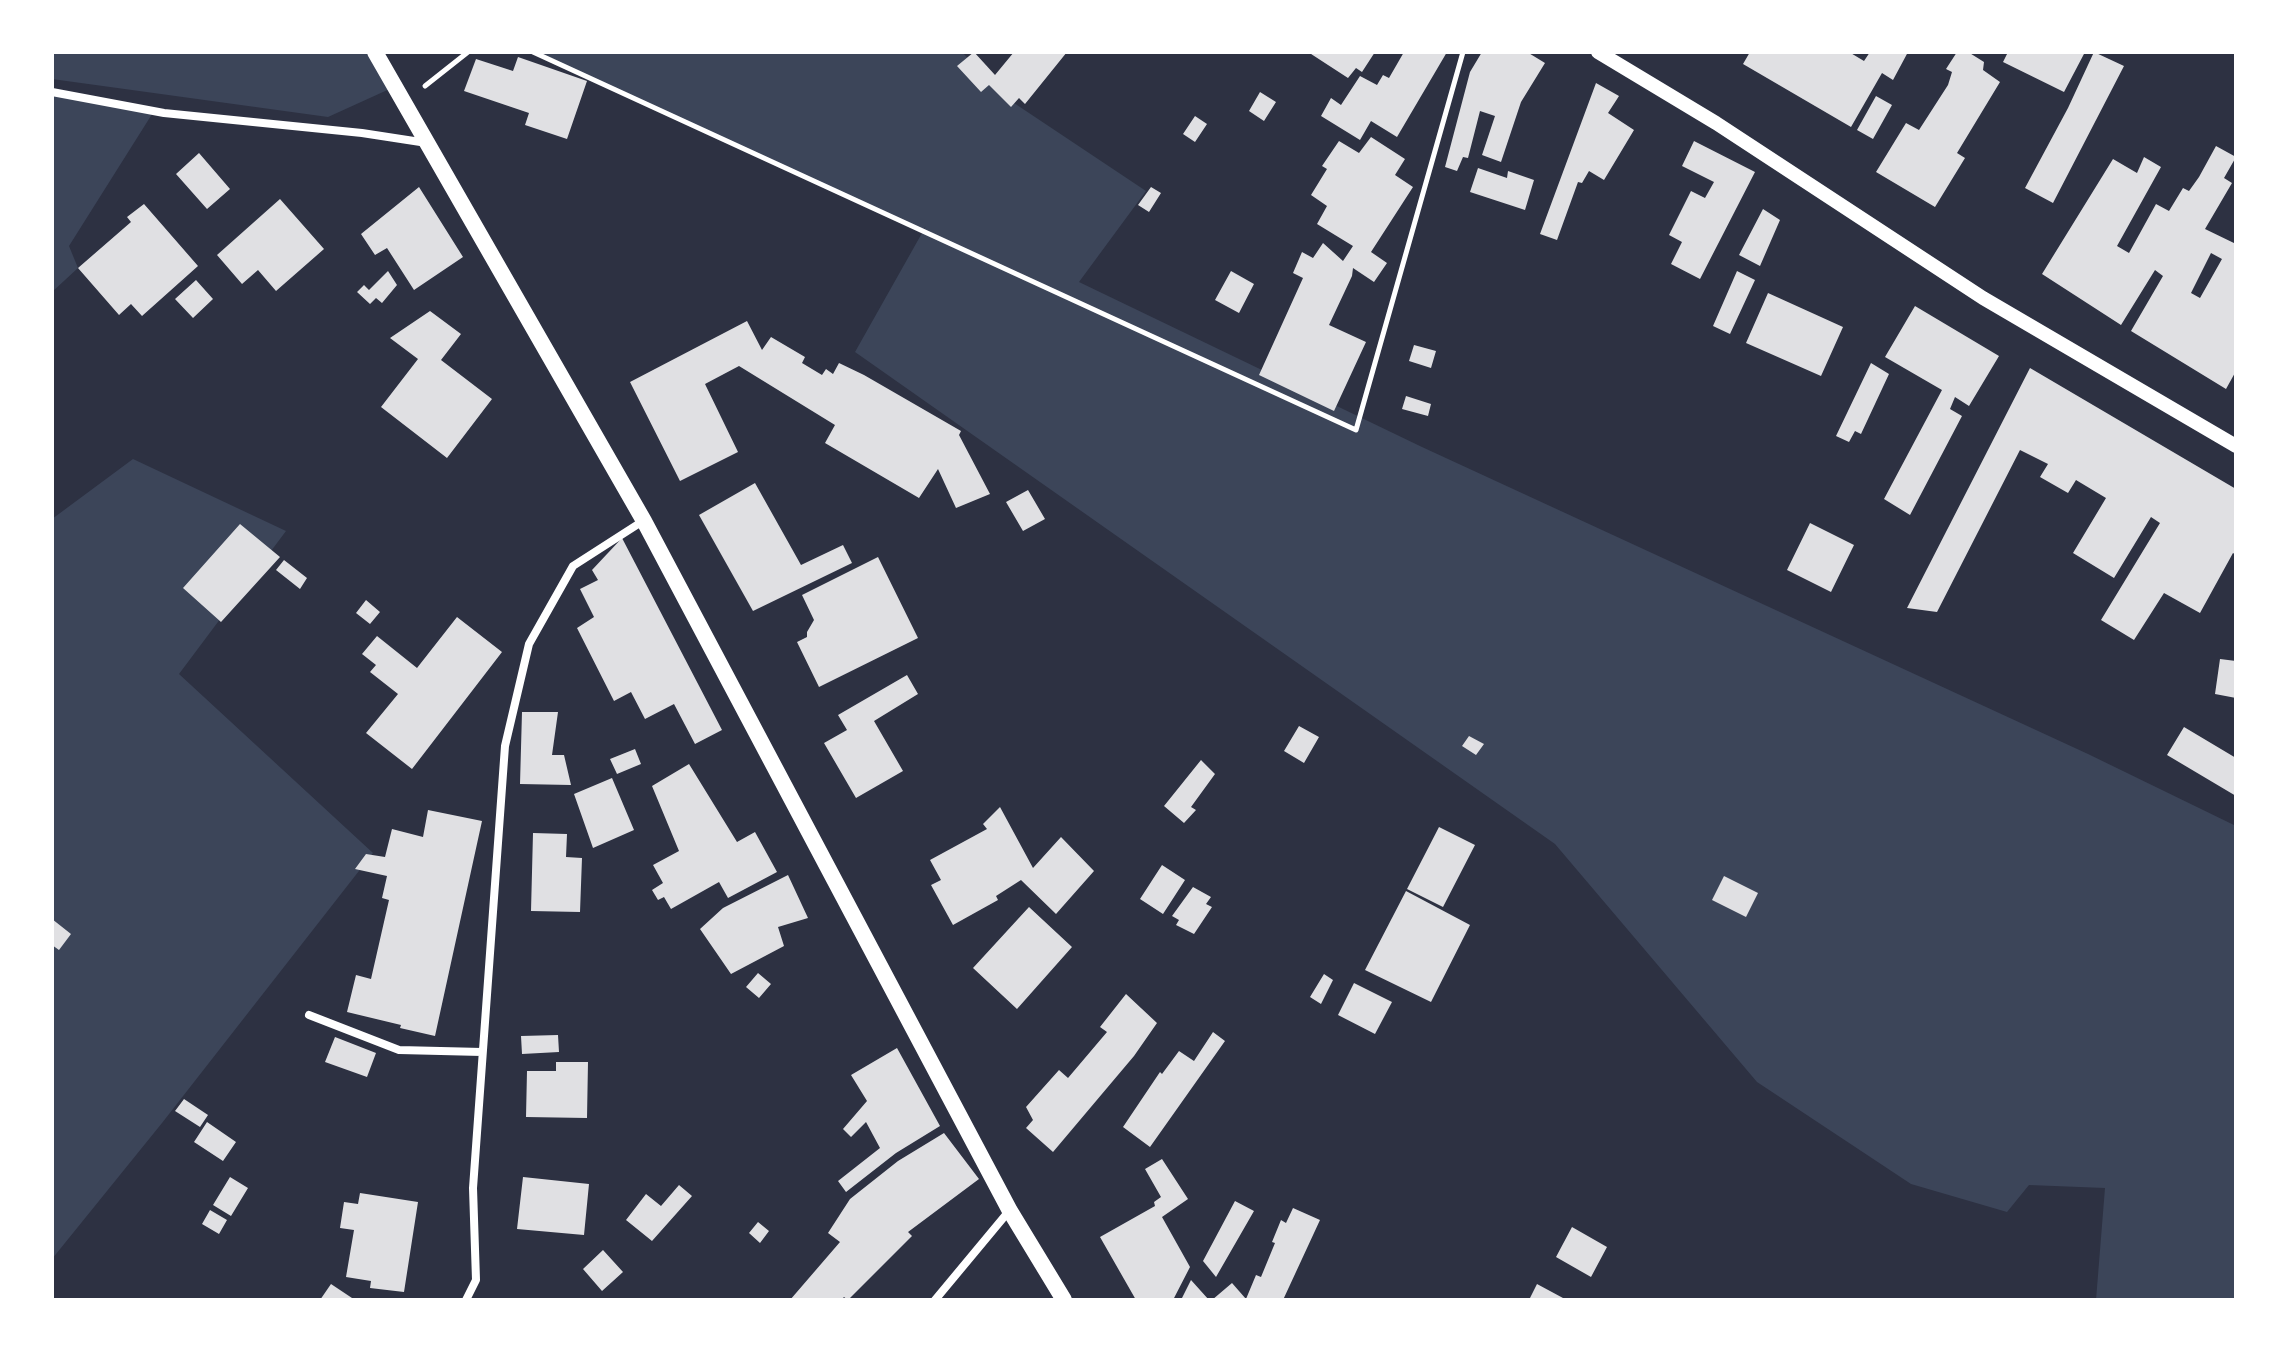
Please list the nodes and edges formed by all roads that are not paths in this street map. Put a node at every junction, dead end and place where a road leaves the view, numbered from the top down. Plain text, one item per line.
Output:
1 (375, 52) edge
2 (1598, 52) edge
3 (52, 92) edge
4 (428, 143) junction
5 (2236, 446) edge
6 (644, 521) junction
7 (309, 1015) dead end
8 (482, 1052) junction
9 (1010, 1211) junction
10 (466, 1300) edge
11 (935, 1300) edge
12 (1064, 1300) edge

1 - 4 main road
2 - 5 street
3 - 4 street
4 - 6 main road
6 - 8 street
6 - 9 main road
7 - 8 street
8 - 10 street
9 - 11 street
9 - 12 main road

